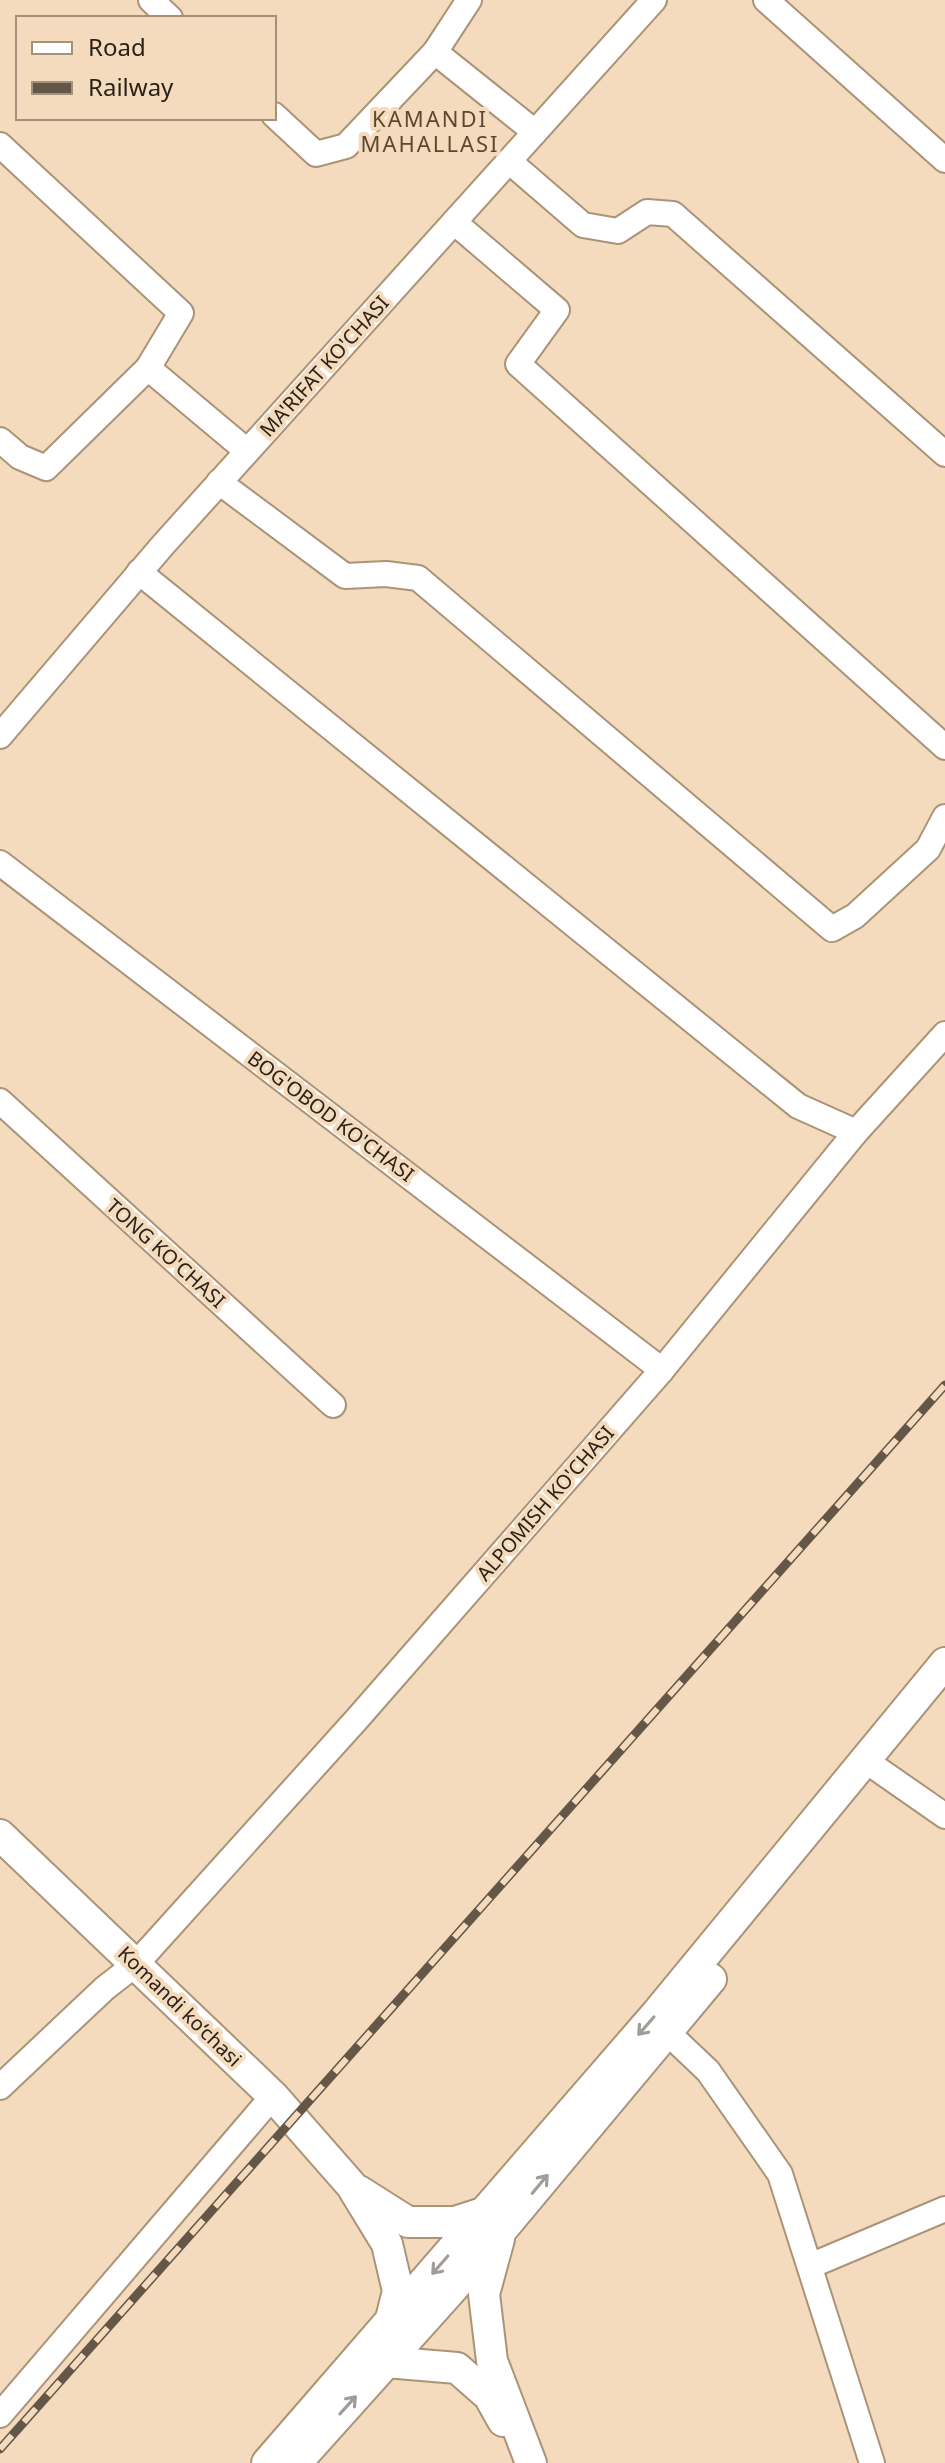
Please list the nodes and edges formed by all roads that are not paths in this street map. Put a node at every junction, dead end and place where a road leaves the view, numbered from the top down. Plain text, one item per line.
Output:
1 (151, 0) edge
2 (469, 0) edge
3 (654, 0) edge
4 (766, 0) edge
5 (168, 16) edge
6 (435, 52) junction
7 (276, 117) edge
8 (535, 132) junction
9 (0, 145) edge
10 (945, 160) edge
11 (510, 162) junction
12 (454, 222) junction
13 (148, 368) junction
14 (0, 440) edge
15 (247, 451) junction
16 (945, 454) edge
17 (219, 482) junction
18 (139, 572) junction
19 (2, 728) edge
20 (945, 747) edge
21 (945, 817) edge
22 (937, 857) edge
23 (0, 863) edge
24 (945, 1034) edge
25 (0, 1101) edge
26 (856, 1132) junction
27 (662, 1370) junction
28 (333, 1405) dead end
29 (945, 1663) edge
30 (945, 1688) edge
31 (879, 1770) junction
32 (945, 1816) edge
33 (0, 1835) edge
34 (136, 1964) junction
35 (668, 2033) junction
36 (0, 2087) edge
37 (273, 2096) junction
38 (351, 2185) junction
39 (945, 2209) edge
40 (494, 2221) junction
41 (810, 2266) junction
42 (390, 2323) junction
43 (386, 2362) junction
44 (0, 2415) edge
45 (267, 2463) edge
46 (296, 2463) edge
47 (529, 2463) edge
48 (872, 2463) edge

1 - 5 street
2 - 6 street
3 - 8 street, MA'RIFAT KO'CHASI
4 - 10 street
6 - 7 street
6 - 8 street
8 - 11 street, MA'RIFAT KO'CHASI
9 - 13 street
11 - 12 street, MA'RIFAT KO'CHASI
11 - 16 street
12 - 15 street, MA'RIFAT KO'CHASI
12 - 20 street
13 - 14 street
13 - 15 street
15 - 17 street, MA'RIFAT KO'CHASI
17 - 18 street, MA'RIFAT KO'CHASI
17 - 22 street
18 - 19 street, MA'RIFAT KO'CHASI
18 - 26 street
21 - 22 street
23 - 27 street, BOG'OBOD KO'CHASI
24 - 26 street, ALPOMISH KO'CHASI
25 - 28 street, TONG KO'CHASI
26 - 27 street, ALPOMISH KO'CHASI
27 - 34 street, ALPOMISH KO'CHASI
29 -> 40 main road
30 - 31 main road
31 - 32 street
31 - 35 main road
33 - 34 main road, Komandi ko‘chasi
34 - 36 street, ALPOMISH KO'CHASI
34 - 37 main road, Komandi ko‘chasi
40 -> 35 main road
35 - 41 street
37 - 38 main road, Komandi ko‘chasi
37 - 44 street
38 - 40 main road, Komandi ko‘chasi
38 - 42 main road, Komandi ko‘chasi
39 - 41 street
40 -> 42 main road
40 - 43 main road
40 - 47 main road
41 - 48 street
42 - 45 main road
46 -> 43 main road
43 - 47 main road

